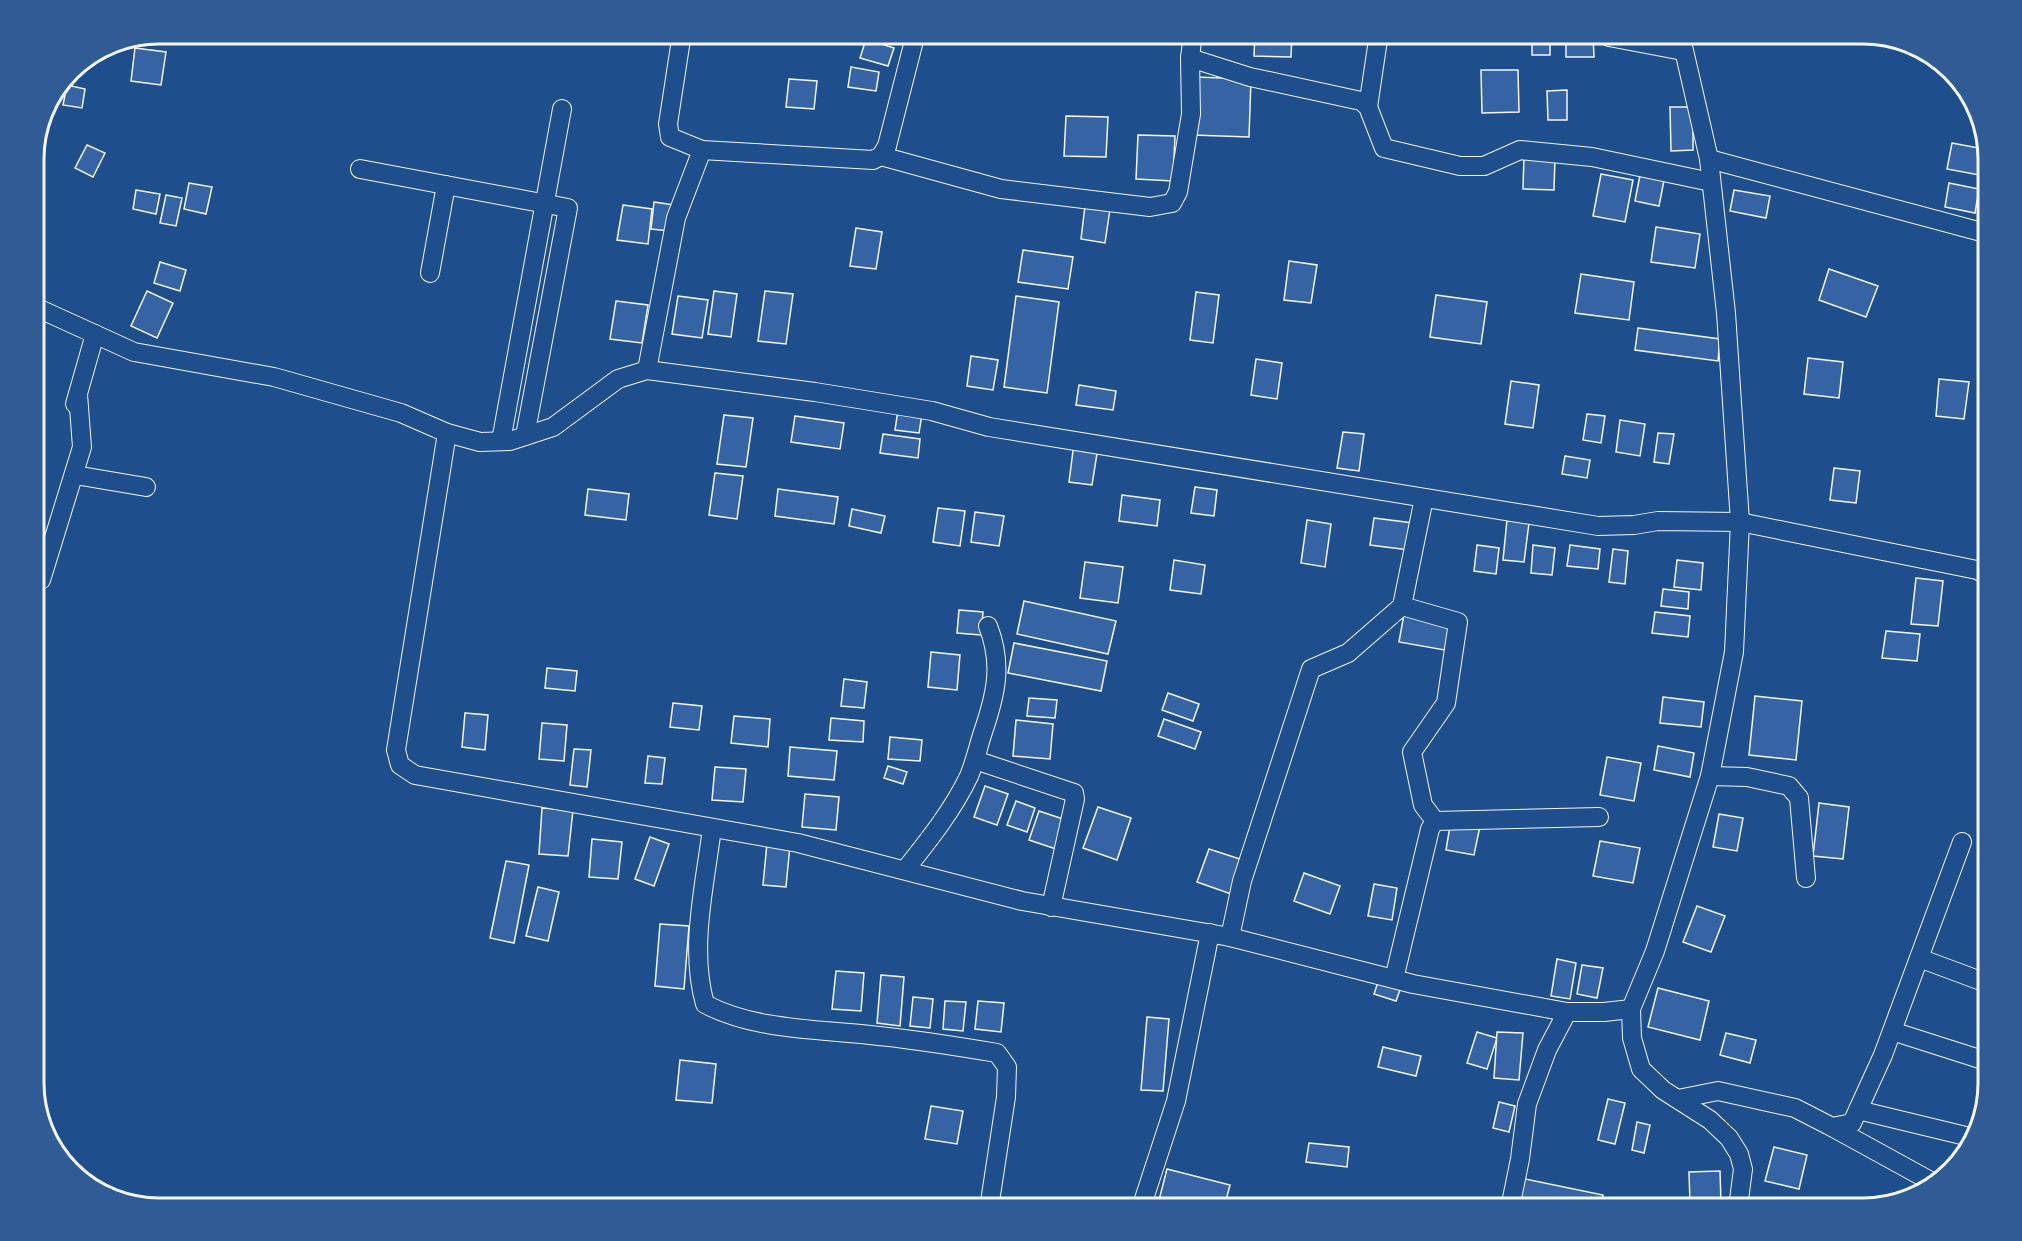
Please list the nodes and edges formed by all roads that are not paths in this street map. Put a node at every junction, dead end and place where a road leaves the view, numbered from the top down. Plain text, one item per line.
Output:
1 (680, 44) edge
2 (913, 44) edge
3 (1192, 44) edge
4 (1377, 44) edge
5 (1682, 44) edge
6 (1190, 58) junction
7 (1368, 107) junction
8 (562, 110) dead end
9 (702, 150) junction
10 (881, 156) junction
11 (1708, 159) junction
12 (360, 169) dead end
13 (1711, 182) junction
14 (446, 185) junction
15 (545, 203) junction
16 (1978, 231) edge
17 (430, 273) dead end
18 (44, 311) edge
19 (95, 333) junction
20 (647, 370) junction
21 (78, 394) junction
22 (72, 417) dead end
23 (447, 433) junction
24 (525, 436) junction
25 (501, 441) junction
26 (75, 475) junction
27 (146, 487) dead end
28 (1424, 498) junction
29 (1740, 522) junction
30 (1978, 570) edge
31 (44, 574) edge
32 (1402, 606) junction
33 (988, 626) dead end
34 (975, 760) junction
35 (1710, 776) junction
36 (1599, 818) dead end
37 (1435, 821) junction
38 (712, 828) junction
39 (1962, 842) dead end
40 (904, 870) junction
41 (1806, 878) dead end
42 (1051, 907) junction
43 (1210, 933) junction
44 (1230, 937) junction
45 (1919, 958) junction
46 (1394, 979) junction
47 (1978, 980) edge
48 (1631, 1009) junction
49 (1567, 1012) junction
50 (1892, 1031) junction
51 (1978, 1058) edge
52 (1678, 1099) junction
53 (1858, 1110) junction
54 (1832, 1127) junction
55 (1965, 1136) edge
56 (1926, 1179) edge
57 (990, 1198) edge
58 (1144, 1198) edge
59 (1512, 1198) edge
60 (1739, 1198) edge

1 - 9 street
2 - 10 street
3 - 6 street
4 - 7 street
5 - 11 street
6 - 7 street
6 - 10 street
7 - 13 street
8 - 15 street
9 - 10 street
9 - 20 street
11 - 13 street
11 - 16 street
12 - 14 street
13 - 29 street
14 - 15 street
14 - 17 street
15 - 24 street
15 - 25 street
18 - 19 street
19 - 21 street
19 - 23 street
20 - 24 street
20 - 28 street
21 - 22 street
21 - 26 street
23 - 25 street
23 - 38 street
24 - 25 street
26 - 27 street
26 - 31 street
28 - 29 street
28 - 32 street
29 - 30 street
29 - 35 street
32 - 37 street
32 - 44 street
33 - 34 street
34 - 40 street
34 - 42 street
35 - 41 street
35 - 48 street
36 - 37 street
37 - 46 street
38 - 40 street
38 - 57 street
39 - 45 street
40 - 42 street
42 - 43 street
43 - 44 street
43 - 58 street
44 - 46 street
45 - 47 street
45 - 50 street
46 - 49 street
48 - 49 street
48 - 52 street
49 - 59 street
50 - 51 street
50 - 53 street
52 - 54 street
52 - 60 street
53 - 54 street
53 - 55 street
54 - 56 street

